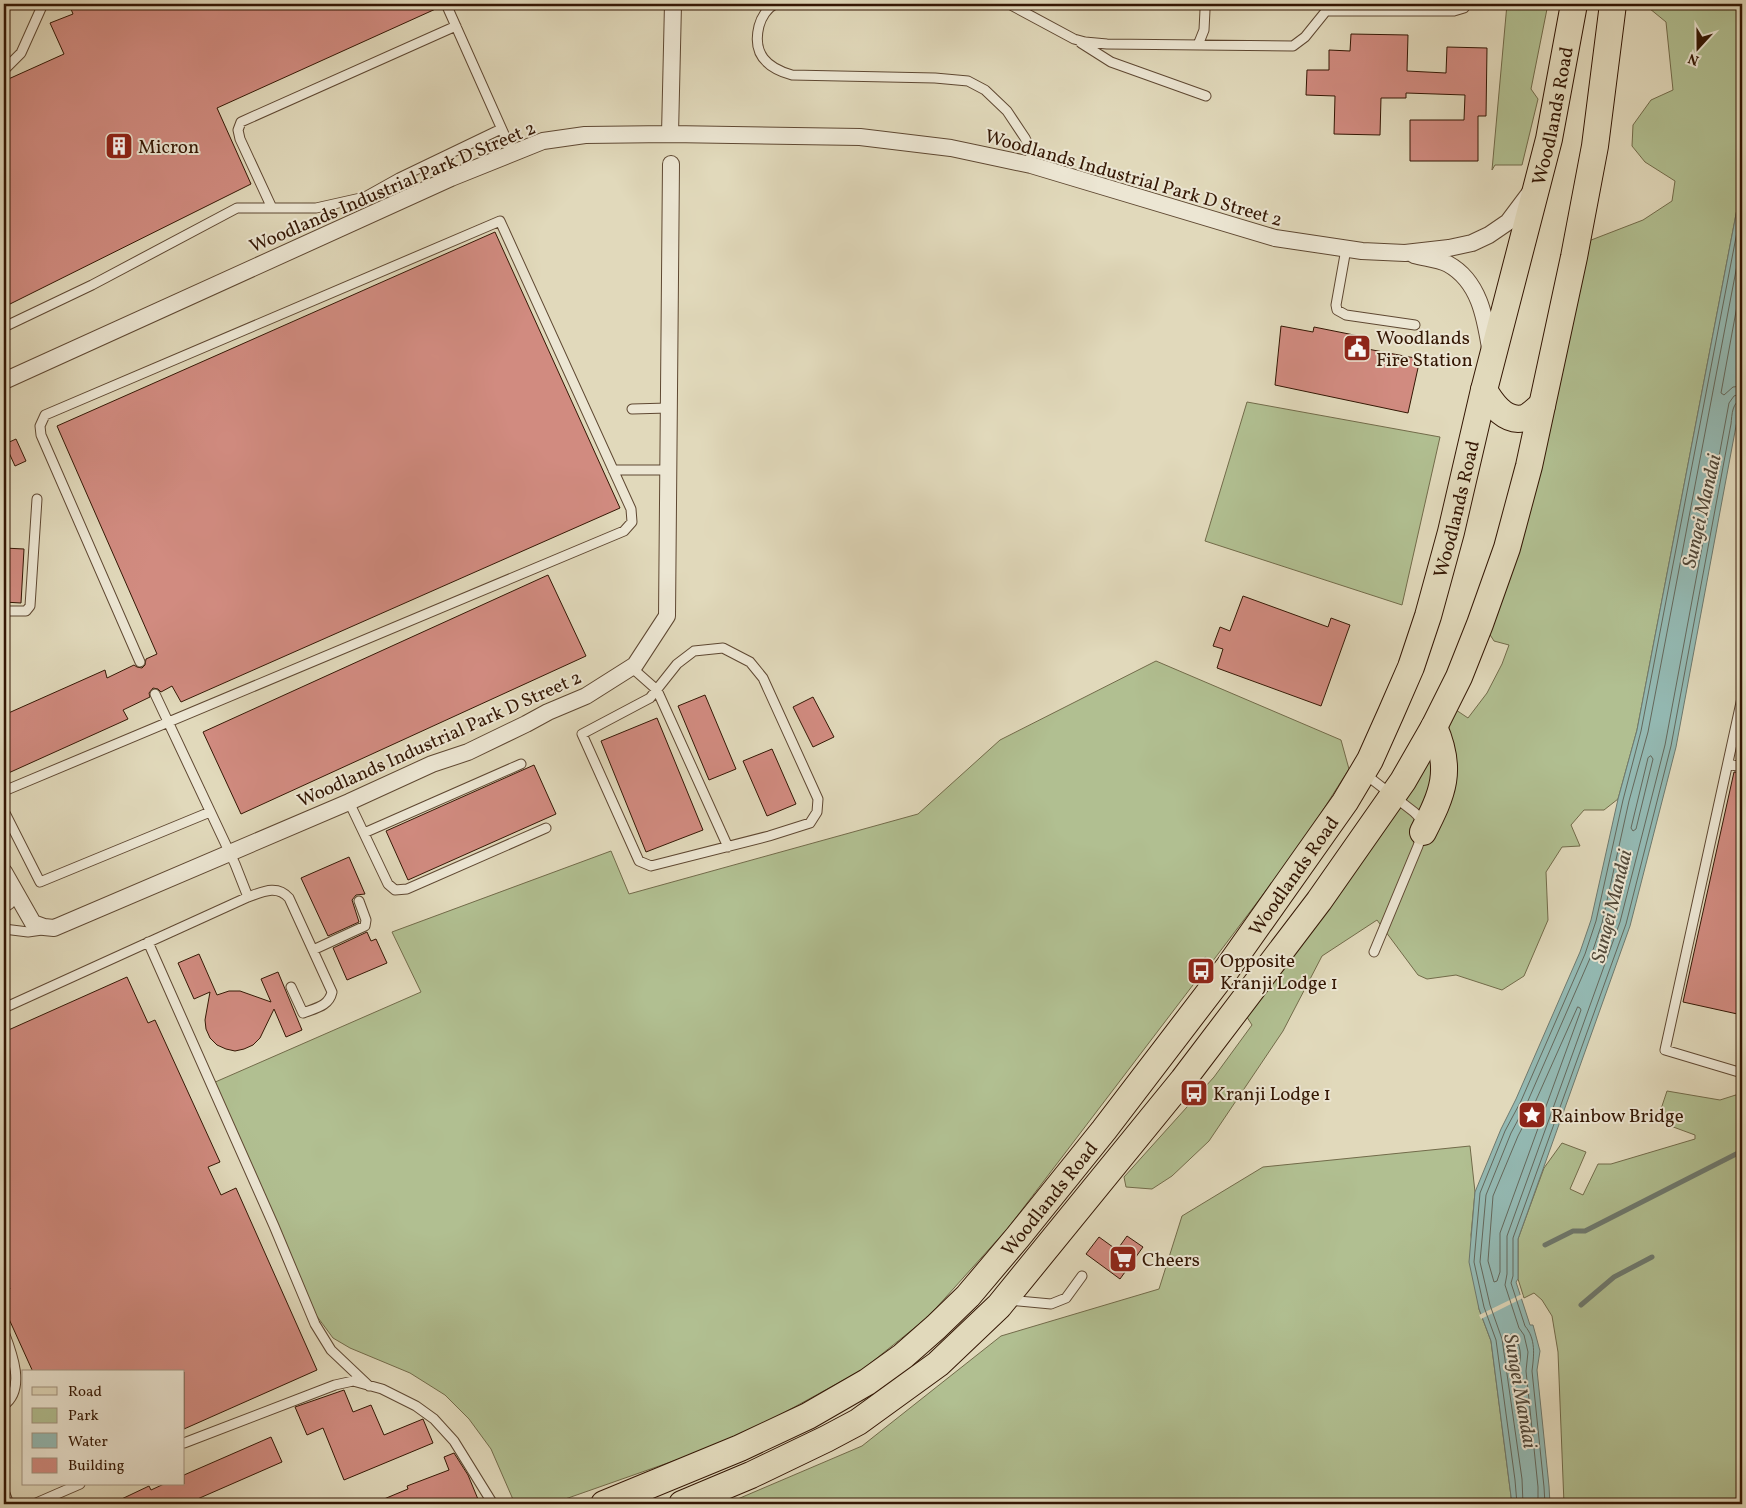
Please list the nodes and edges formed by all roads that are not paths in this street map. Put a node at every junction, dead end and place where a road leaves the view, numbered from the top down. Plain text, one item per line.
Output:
1 (43, 4) edge
2 (446, 4) edge
3 (673, 4) edge
4 (774, 4) edge
5 (1010, 4) edge
6 (1467, 4) edge
7 (1574, 4) edge
8 (1613, 4) edge
9 (1205, 10) dead end
10 (456, 26) junction
11 (1074, 39) junction
12 (1198, 45) junction
13 (4, 70) edge
14 (1206, 96) dead end
15 (501, 129) junction
16 (670, 134) junction
17 (512, 152) junction
18 (670, 164) dead end
19 (1032, 165) junction
20 (1537, 184) junction
21 (272, 208) junction
22 (1346, 249) junction
23 (1405, 253) junction
24 (1414, 325) dead end
25 (4, 326) edge
26 (1492, 358) junction
27 (4, 381) edge
28 (1484, 390) junction
29 (1542, 405) junction
30 (668, 408) junction
31 (632, 409) dead end
32 (613, 470) junction
33 (668, 470) junction
34 (37, 498) dead end
35 (4, 611) edge
36 (140, 662) dead end
37 (632, 667) junction
38 (657, 690) junction
39 (156, 694) dead end
40 (1742, 698) edge
41 (168, 722) junction
42 (1434, 727) junction
43 (521, 764) dead end
44 (1728, 764) junction
45 (1742, 767) edge
46 (1362, 772) junction
47 (4, 791) edge
48 (1392, 796) junction
49 (349, 802) junction
50 (4, 811) edge
51 (210, 812) junction
52 (546, 828) dead end
53 (1423, 832) junction
54 (364, 833) junction
55 (728, 847) junction
56 (229, 853) junction
57 (4, 872) edge
58 (16, 894) junction
59 (248, 897) junction
60 (359, 901) dead end
61 (4, 908) edge
62 (54, 928) junction
63 (4, 929) edge
64 (148, 942) junction
65 (313, 950) junction
66 (1374, 952) dead end
67 (291, 987) dead end
68 (4, 1008) edge
69 (1742, 1073) edge
70 (1082, 1276) dead end
71 (1004, 1300) junction
72 (4, 1332) edge
73 (369, 1386) junction
74 (4, 1405) edge
75 (185, 1442) edge
76 (75, 1486) edge
77 (4, 1491) edge
78 (8, 1504) edge
79 (34, 1504) edge
80 (493, 1504) edge
81 (604, 1504) edge
82 (682, 1504) edge

1 - 13 lane
2 - 10 lane
3 - 16 street
4 - 19 lane
5 - 11 lane
6 - 12 lane
7 - 20 main road, Woodlands Road
8 - 29 main road, Woodlands Road
9 - 12 lane
10 - 15 lane
10 - 21 lane
11 - 12 lane
11 - 14 lane
15 - 17 lane
15 - 21 lane
16 - 17 street, Woodlands Industrial Park D Street 2
16 - 19 street, Woodlands Industrial Park D Street 2
17 - 27 street, Woodlands Industrial Park D Street 2
18 - 30 street, Woodlands Industrial Park D Street 2
19 - 22 street, Woodlands Industrial Park D Street 2
20 - 23 street, Woodlands Industrial Park D Street 2
20 - 26 main road, Woodlands Road
21 - 25 lane
22 - 23 street, Woodlands Industrial Park D Street 2
22 - 24 lane
23 - 26 street, Woodlands Industrial Park D Street 2
26 - 28 main road, Woodlands Road
28 - 29 main road
28 - 46 main road, Woodlands Road
29 - 42 main road, Woodlands Road
30 - 31 lane
30 - 33 street, Woodlands Industrial Park D Street 2
32 - 33 lane
32 - 36 lane
32 - 41 lane
33 - 37 street, Woodlands Industrial Park D Street 2
34 - 35 lane
37 - 38 lane
37 - 49 street, Woodlands Industrial Park D Street 2
38 - 55 lane
38 - 55 lane
38 - 55 lane
39 - 41 lane
40 - 44 lane
41 - 47 lane
41 - 51 lane
42 - 48 main road, Woodlands Road
42 - 53 main road
43 - 54 lane
44 - 45 lane
44 - 69 lane
46 - 48 lane
46 - 81 main road, Woodlands Road
48 - 53 lane
48 - 71 main road, Woodlands Road
49 - 54 lane
49 - 56 street, Woodlands Industrial Park D Street 2
50 - 51 lane
51 - 56 lane
52 - 54 lane
53 - 66 lane
56 - 59 lane
56 - 62 street, Woodlands Industrial Park D Street 2
57 - 58 street
58 - 61 lane
58 - 62 street
59 - 64 lane
59 - 65 lane
60 - 65 lane
62 - 63 lane
64 - 68 lane
64 - 73 lane
65 - 67 lane
70 - 71 lane
71 - 82 main road, Woodlands Road
72 - 74 lane
73 - 75 lane
73 - 80 lane
76 - 79 lane
77 - 78 lane

